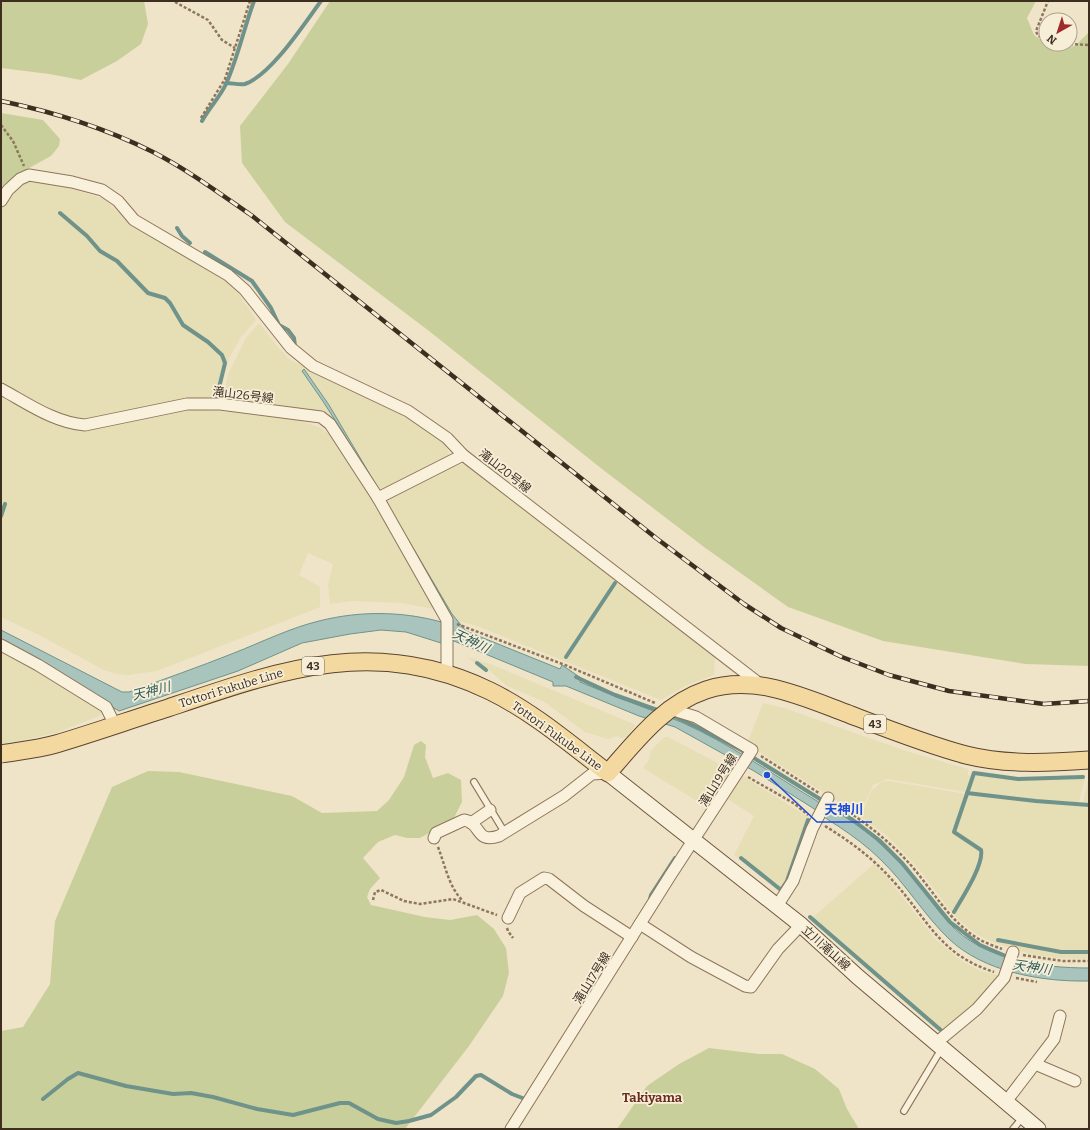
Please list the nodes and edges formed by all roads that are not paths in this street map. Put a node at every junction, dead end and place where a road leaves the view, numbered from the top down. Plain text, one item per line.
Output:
1 (1, 201) edge
2 (1, 389) edge
3 (463, 455) junction
4 (378, 498) junction
5 (1, 645) edge
6 (447, 674) junction
7 (761, 685) junction
8 (668, 710) junction
9 (115, 725) junction
10 (1, 754) edge
11 (1089, 760) edge
12 (608, 773) junction
13 (474, 782) dead end
14 (828, 798) road end
15 (490, 810) junction
16 (471, 823) junction
17 (505, 833) junction
18 (434, 838) road end
19 (695, 841) junction
20 (777, 906) junction
21 (508, 918) road end
22 (640, 924) junction
23 (801, 925) junction
24 (632, 937) junction
25 (1013, 954) road end
26 (1060, 1016) dead end
27 (939, 1045) junction
28 (1035, 1064) junction
29 (1075, 1082) dead end
30 (1006, 1103) junction
31 (904, 1112) dead end
32 (1023, 1117) junction
33 (511, 1129) edge
34 (1013, 1129) edge
35 (1038, 1129) edge

1 - 3 street
2 - 4 street, 滝山26号線
3 - 4 street, 滝山20号線
3 - 7 street, 滝山20号線
4 - 6 street
5 - 9 street
6 - 9 main road, Tottori Fukube Line / 43
6 - 12 main road, Tottori Fukube Line / 43
7 - 8 main road, Tottori Fukube Line / 43
7 - 11 main road, Tottori Fukube Line / 43
8 - 12 main road, Tottori Fukube Line / 43
8 - 19 street, 滝山19号線
9 - 10 main road, Tottori Fukube Line / 43
12 - 17 street
12 - 19 street, 立川滝山線
13 - 15 lane
14 - 20 street
15 - 16 street
15 - 17 lane
16 - 17 street
16 - 18 street
19 - 20 street, 立川滝山線
19 - 22 street, 滝山17号線
20 - 23 street, 立川滝山線
21 - 24 street
22 - 23 street
22 - 24 street, 滝山17号線
23 - 27 street, 立川滝山線
24 - 33 street, 滝山17号線
25 - 27 street
26 - 28 street
27 - 30 street, 立川滝山線
27 - 31 lane
28 - 29 street
28 - 30 street
30 - 32 street, 立川滝山線
32 - 34 lane
32 - 35 street, 立川滝山線

